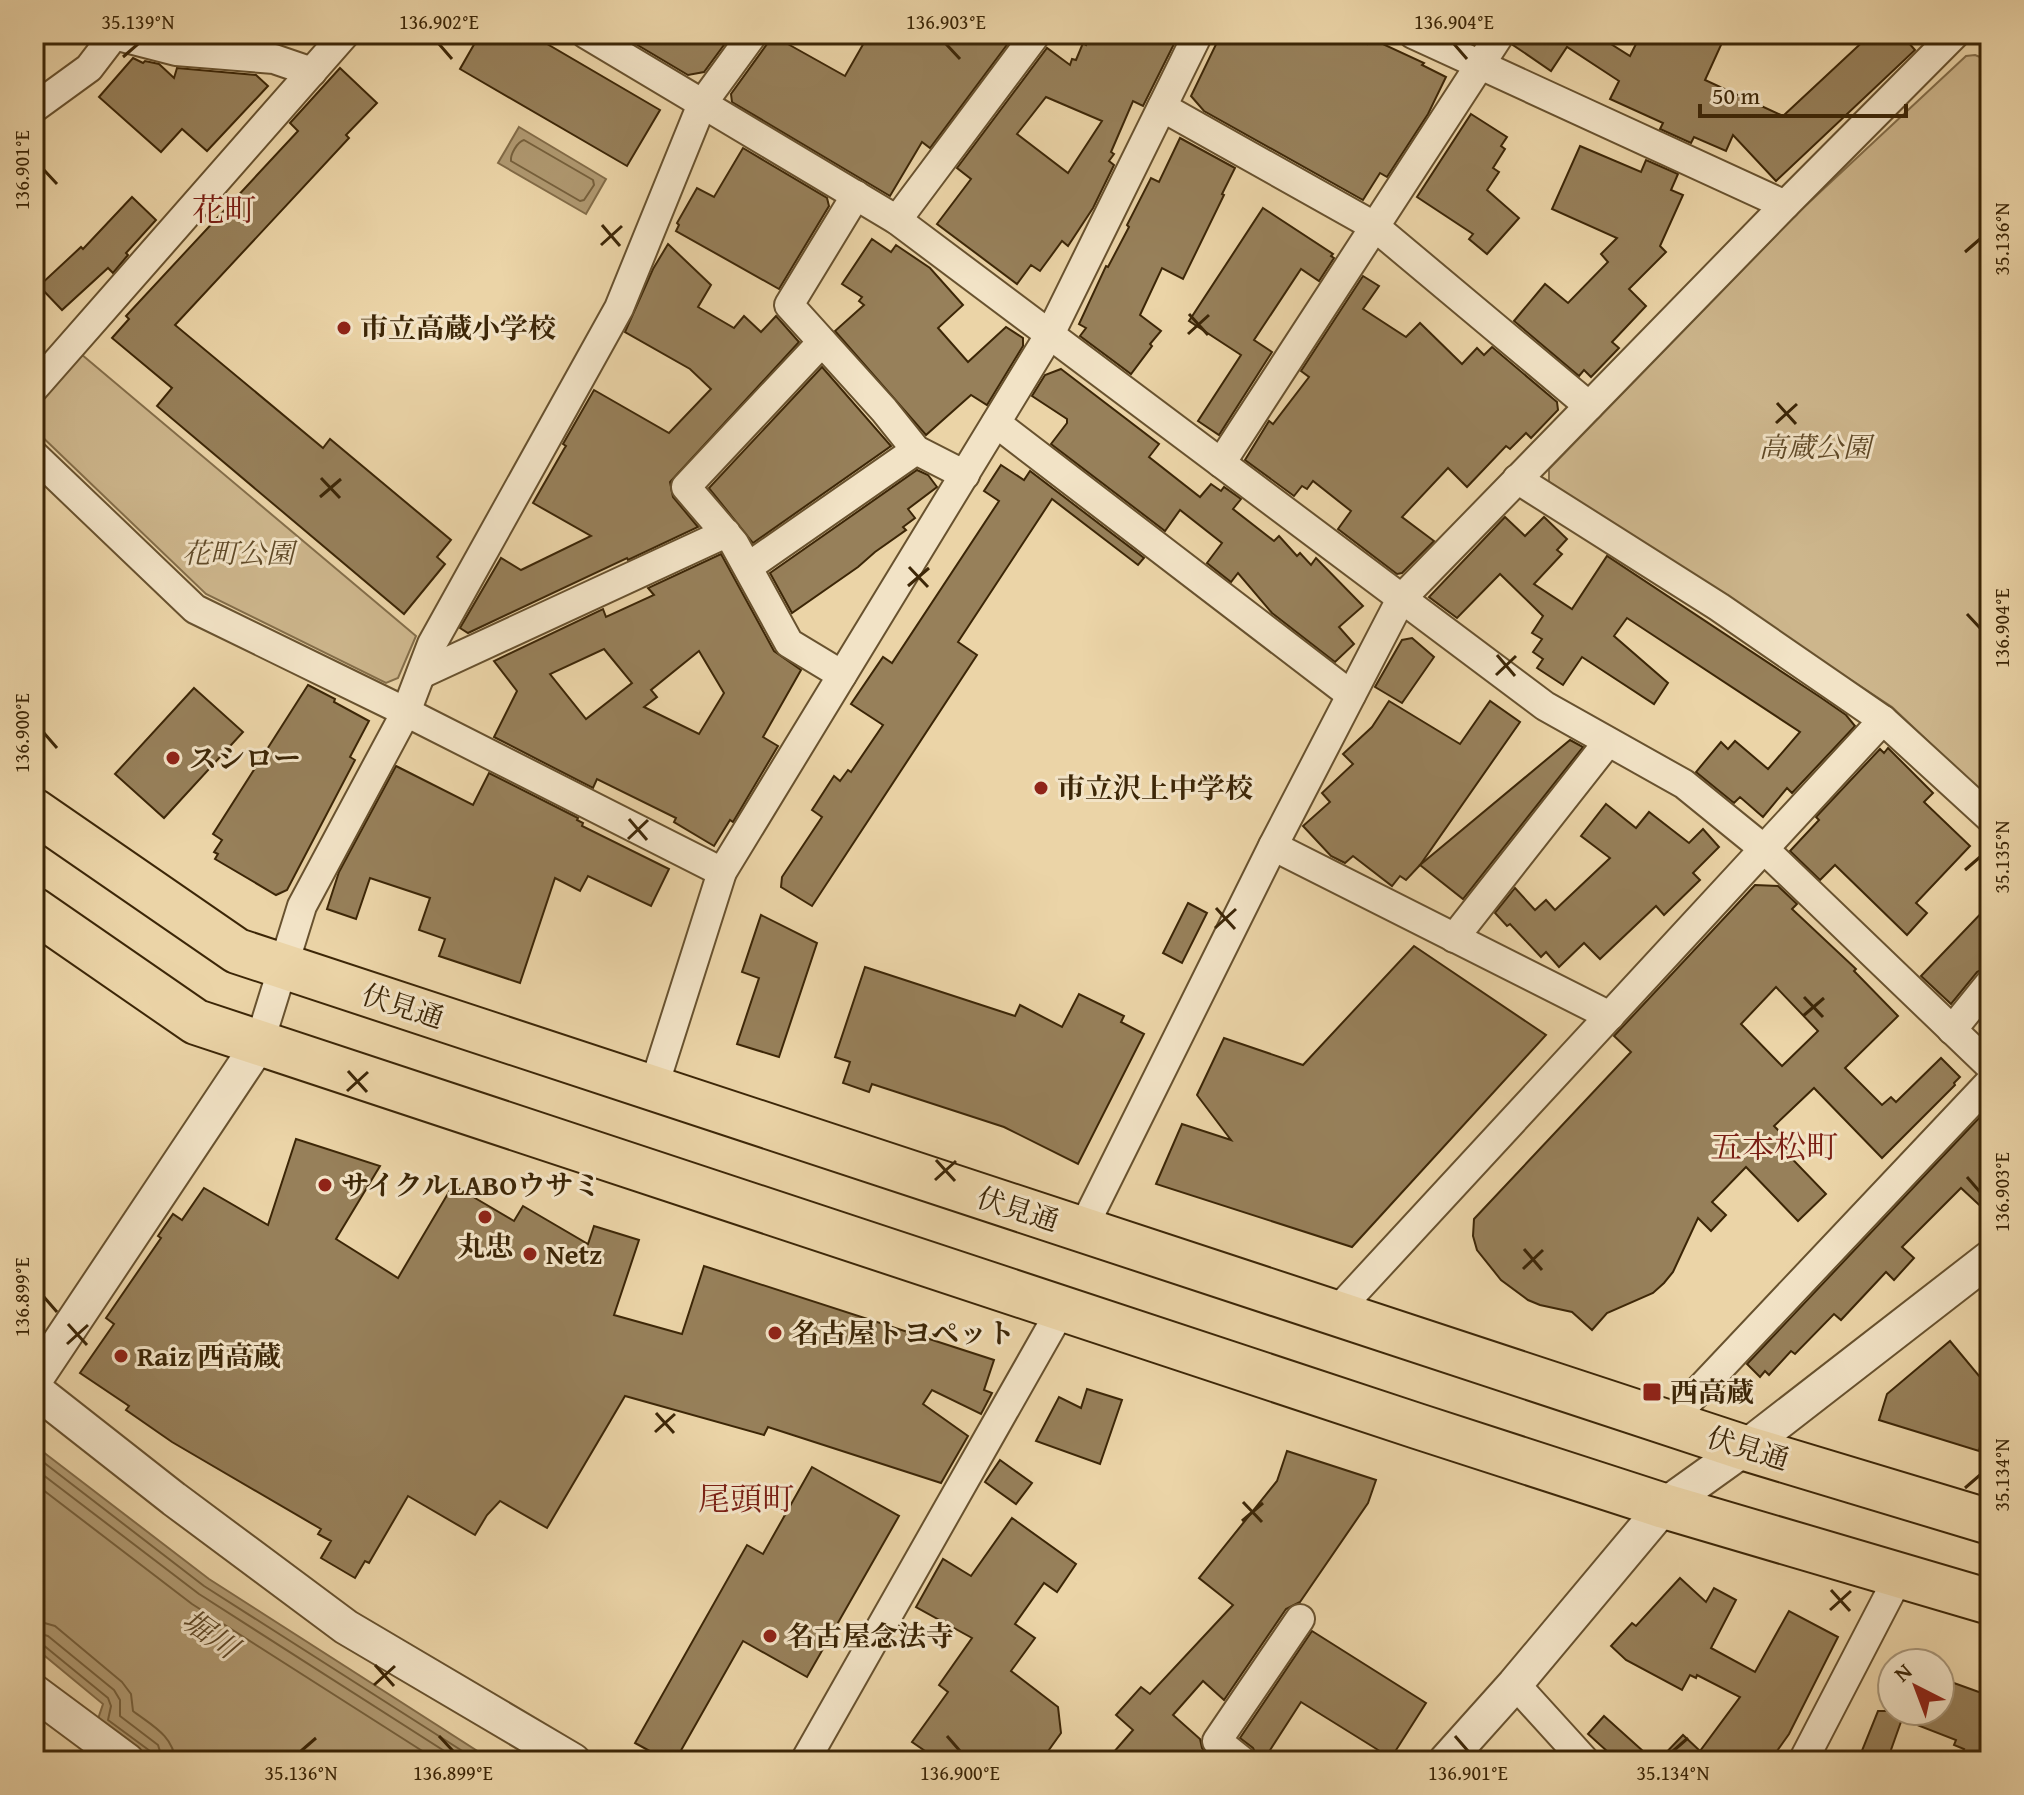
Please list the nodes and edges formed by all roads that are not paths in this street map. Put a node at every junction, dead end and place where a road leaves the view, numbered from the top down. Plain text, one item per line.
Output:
1 (345, 34) edge
2 (586, 34) edge
3 (753, 34) edge
4 (1036, 34) edge
5 (1198, 34) edge
6 (1413, 34) edge
7 (1500, 34) edge
8 (1955, 34) edge
9 (113, 35) edge
10 (1480, 65) junction
11 (312, 72) junction
12 (702, 104) junction
13 (1162, 107) junction
14 (34, 108) edge
15 (856, 195) junction
16 (1785, 205) junction
17 (897, 220) junction
18 (1374, 226) junction
19 (1050, 334) junction
20 (822, 342) junction
21 (34, 388) edge
22 (1589, 406) junction
23 (996, 423) junction
24 (916, 450) junction
25 (34, 455) edge
26 (1221, 463) junction
27 (965, 475) junction
28 (1517, 479) junction
29 (726, 533) junction
30 (748, 567) junction
31 (1401, 599) junction
32 (421, 674) junction
33 (842, 675) junction
34 (1351, 695) junction
35 (406, 712) junction
36 (1883, 720) junction
37 (1608, 742) junction
38 (34, 811) edge
39 (1990, 818) edge
40 (1273, 846) junction
41 (1764, 849) junction
42 (722, 872) junction
43 (34, 910) edge
44 (1454, 938) junction
45 (283, 967) junction
46 (1990, 983) edge
47 (1610, 1016) junction
48 (1952, 1030) junction
49 (259, 1044) junction
50 (1990, 1066) edge
51 (1990, 1082) edge
52 (653, 1089) junction
53 (1082, 1230) junction
54 (1990, 1258) edge
55 (1061, 1310) junction
56 (1335, 1313) junction
57 (34, 1381) edge
58 (34, 1389) edge
59 (1668, 1423) junction
60 (1745, 1448) junction
61 (1664, 1506) junction
62 (1990, 1522) edge
63 (1899, 1576) junction
64 (1990, 1602) edge
65 (1300, 1619) dead end
66 (1515, 1684) junction
67 (34, 1692) edge
68 (127, 1761) edge
69 (573, 1761) edge
70 (805, 1761) edge
71 (1242, 1761) edge
72 (1446, 1761) edge
73 (1585, 1761) edge
74 (1803, 1761) edge

1 - 11 street
2 - 12 street
3 - 12 street
4 - 17 street
5 - 13 street
6 - 10 street
7 - 10 street
8 - 16 street
9 - 11 street
9 - 14 street
10 - 16 street
10 - 18 street
11 - 21 street
12 - 15 street
12 - 32 street
13 - 18 street
13 - 19 street
15 - 17 street
15 - 20 street
16 - 22 street
17 - 19 street
18 - 22 street
18 - 26 street
19 - 23 street
19 - 26 street
20 - 24 street
20 - 29 street
22 - 28 street
23 - 27 street
23 - 34 street
24 - 27 street
24 - 30 street
25 - 35 street
26 - 31 street
27 - 33 street
28 - 31 street
28 - 36 street
29 - 30 street
29 - 32 street
30 - 33 street
31 - 34 street
31 - 37 street
32 - 35 street
33 - 42 street
34 - 40 street
35 - 42 street
35 - 45 street
36 - 39 street
36 - 41 street
37 - 41 street
37 - 44 street
38 - 45 highway, 伏見通
40 - 44 street
40 - 53 street
41 - 47 street
41 - 48 street
42 - 52 street
43 - 49 highway
44 - 47 street
45 - 49 street
45 - 52 highway, 伏見通
46 - 48 street
47 - 56 street
48 - 50 street
49 - 55 highway
49 - 57 street
51 - 59 street
52 - 53 highway, 伏見通
53 - 56 highway, 伏見通
54 - 60 street
55 - 61 highway
55 - 70 street
56 - 59 highway, 伏見通
58 - 69 street
59 - 60 highway, 伏見通
60 - 61 street
60 - 62 highway, 伏見通
61 - 63 highway
61 - 66 street
63 - 64 highway
63 - 74 street
65 - 71 street
66 - 72 street
66 - 73 street
67 - 68 street

